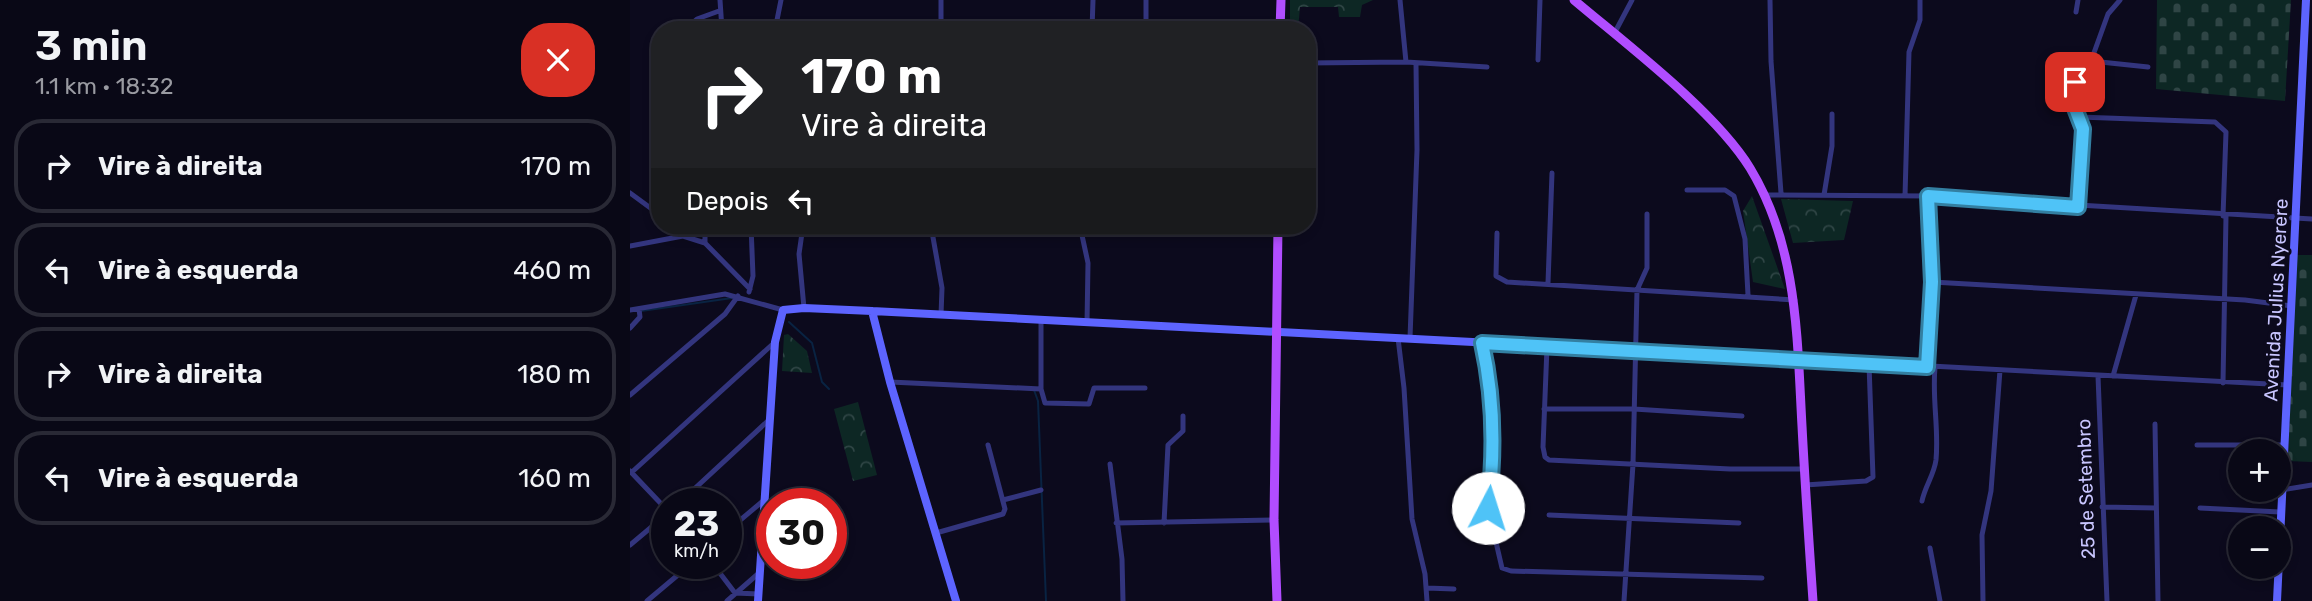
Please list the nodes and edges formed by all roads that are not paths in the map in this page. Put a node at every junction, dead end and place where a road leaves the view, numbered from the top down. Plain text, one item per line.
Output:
1 (720, 0) edge
2 (781, 0) edge
3 (942, 0) edge
4 (1093, 0) edge
5 (1146, 0) edge
6 (1280, 0) edge
7 (1399, 0) edge
8 (1540, 0) edge
9 (1574, 0) edge
10 (1632, 0) edge
11 (1770, 0) edge
12 (1920, 0) edge
13 (2078, 0) edge
14 (2120, 0) edge
15 (2306, 0) edge
16 (719, 12) junction
17 (2077, 12) dead end
18 (696, 21) edge
19 (720, 21) edge
20 (777, 21) edge
21 (941, 21) edge
22 (1092, 21) edge
23 (1146, 21) edge
24 (1280, 21) edge
25 (1614, 34) junction
26 (1538, 60) dead end
27 (2091, 61) junction
28 (1316, 62) edge
29 (1406, 62) junction
30 (1416, 64) junction
31 (1487, 67) dead end
32 (2148, 67) dead end
33 (1832, 114) dead end
34 (2080, 117) junction
35 (1552, 173) dead end
36 (1687, 190) dead end
37 (630, 193) edge
38 (1781, 193) junction
39 (1824, 194) junction
40 (1763, 195) junction
41 (1905, 196) junction
42 (1928, 196) junction
43 (2078, 207) junction
44 (651, 208) edge
45 (1647, 214) dead end
46 (2225, 216) junction
47 (2296, 219) junction
48 (2312, 219) edge
49 (1497, 233) dead end
50 (705, 235) edge
51 (751, 235) edge
52 (802, 235) edge
53 (933, 235) edge
54 (1082, 235) edge
55 (1278, 235) edge
56 (683, 236) joint
57 (705, 243) junction
58 (630, 246) edge
59 (1932, 282) junction
60 (1548, 283) junction
61 (750, 289) junction
62 (1637, 290) junction
63 (1748, 295) junction
64 (2136, 295) junction
65 (737, 297) junction
66 (748, 298) junction
67 (1795, 300) junction
68 (2225, 300) junction
69 (2292, 306) junction
70 (804, 307) junction
71 (630, 310) edge
72 (783, 310) junction
73 (872, 310) junction
74 (640, 312) junction
75 (941, 315) junction
76 (1041, 320) junction
77 (1087, 323) junction
78 (630, 328) edge
79 (1277, 332) junction
80 (1398, 338) junction
81 (1409, 338) junction
82 (775, 342) junction
83 (1482, 343) junction
84 (1547, 346) junction
85 (1637, 351) junction
86 (1799, 359) junction
87 (1870, 364) junction
88 (1927, 367) junction
89 (1935, 367) junction
90 (2000, 370) junction
91 (2098, 376) junction
92 (2113, 376) junction
93 (890, 382) junction
94 (2223, 383) junction
95 (2288, 385) junction
96 (1145, 388) dead end
97 (1041, 389) junction
98 (630, 395) edge
99 (1544, 408) junction
100 (1634, 409) junction
101 (1183, 416) dead end
102 (1742, 416) dead end
103 (771, 418) junction
104 (2155, 424) dead end
105 (2285, 439) edge
106 (988, 445) dead end
107 (2197, 445) dead end
108 (2228, 445) edge
109 (1110, 464) dead end
110 (1633, 464) junction
111 (1804, 469) junction
112 (631, 471) edge
113 (1805, 485) junction
114 (2312, 485) edge
115 (695, 488) edge
116 (765, 488) edge
117 (2291, 488) edge
118 (1041, 490) dead end
119 (651, 494) edge
120 (1003, 500) junction
121 (1922, 501) dead end
122 (2280, 502) edge
123 (756, 508) edge
124 (2102, 508) junction
125 (2155, 508) junction
126 (2200, 508) dead end
127 (2280, 512) junction
128 (1549, 515) dead end
129 (1627, 518) junction
130 (742, 519) edge
131 (1274, 520) junction
132 (1115, 523) junction
133 (1164, 523) junction
134 (1739, 523) dead end
135 (651, 526) edge
136 (936, 533) junction
137 (630, 545) edge
138 (1930, 548) dead end
139 (1626, 572) junction
140 (756, 576) edge
141 (1762, 578) dead end
142 (674, 579) edge
143 (724, 579) edge
144 (760, 579) edge
145 (1427, 588) junction
146 (1454, 589) dead end
147 (735, 593) junction
148 (759, 597) edge
149 (648, 601) edge
150 (727, 601) edge
151 (956, 601) edge
152 (1123, 601) edge
153 (1277, 601) edge
154 (1427, 601) edge
155 (1624, 601) edge
156 (1813, 601) edge
157 (1940, 601) edge
158 (1983, 601) edge
159 (2107, 601) edge
160 (2158, 601) edge
161 (2277, 601) edge

1 - 16 street
2 - 20 street
3 - 21 street
4 - 22 street
5 - 23 street
6 - 24 main road
7 - 29 street
8 - 26 street
9 - 25 main road
10 - 25 street
11 - 38 street
12 - 41 street
13 - 17 street
14 - 27 street
15 - 47 street, Avenida Julius Nyerere
16 - 18 street
16 - 19 street
25 - 40 main road
27 - 32 street
27 - 34 street
28 - 29 street
29 - 30 street
30 - 31 street
30 - 81 street
33 - 39 street
34 - 43 street
34 - 46 street
35 - 60 street
36 - 63 street
37 - 44 street
38 - 39 street
38 - 40 street
39 - 41 street
40 - 67 main road
41 - 42 street
42 - 43 street
42 - 59 street
43 - 46 street
45 - 62 street
46 - 47 street
46 - 68 street
47 - 48 street
47 - 69 street, Avenida Julius Nyerere
49 - 60 street
50 - 57 street
51 - 61 street
52 - 70 street
53 - 75 street
54 - 77 street
55 - 79 main road
56 - 57 street
56 - 58 street
57 - 61 street
59 - 64 street
59 - 88 street
60 - 62 street
61 - 66 street
62 - 63 street
62 - 85 street
63 - 67 street
64 - 68 street
64 - 92 street
65 - 66 street
65 - 74 street
65 - 98 street
66 - 72 street
67 - 86 main road
68 - 69 street
68 - 94 street
69 - 95 street, Avenida Julius Nyerere
70 - 72 street
70 - 73 street
71 - 74 street
72 - 82 street
73 - 75 street
73 - 93 street
74 - 78 street
75 - 76 street
76 - 77 street
76 - 97 street
77 - 79 street
79 - 80 street
79 - 131 main road
80 - 81 street
80 - 145 street
81 - 83 street
82 - 103 street
82 - 112 street
83 - 84 street
83 - 139 street
84 - 85 street
84 - 99 street
85 - 86 street
85 - 100 street
86 - 87 street
86 - 111 main road
87 - 88 street
87 - 113 street
88 - 89 street
89 - 90 street
89 - 121 street
90 - 91 street
90 - 158 street
91 - 92 street
91 - 124 street, 25 de Setembro
92 - 94 street
93 - 97 street
93 - 136 street
94 - 95 street
95 - 105 street, Avenida Julius Nyerere
96 - 97 street
99 - 100 street
99 - 110 street
100 - 102 street
100 - 110 street
101 - 133 street
103 - 115 street
103 - 116 street
104 - 125 street
106 - 120 street
107 - 108 street
109 - 132 street
110 - 111 street
110 - 129 street
111 - 113 main road
112 - 119 street
113 - 156 main road
114 - 117 street
118 - 120 street
120 - 136 street
122 - 127 street, Avenida Julius Nyerere
123 - 130 street
124 - 125 street
124 - 159 street, 25 de Setembro
125 - 160 street
126 - 127 street
127 - 161 street, Avenida Julius Nyerere
128 - 129 street
129 - 134 street
129 - 139 street
131 - 133 street
131 - 153 main road
132 - 133 street
132 - 152 street
135 - 137 street
136 - 151 street
138 - 157 street
139 - 141 street
139 - 155 street
140 - 147 street
142 - 149 street
143 - 147 street
144 - 148 street
145 - 146 street
145 - 154 street
147 - 148 street
147 - 150 street

